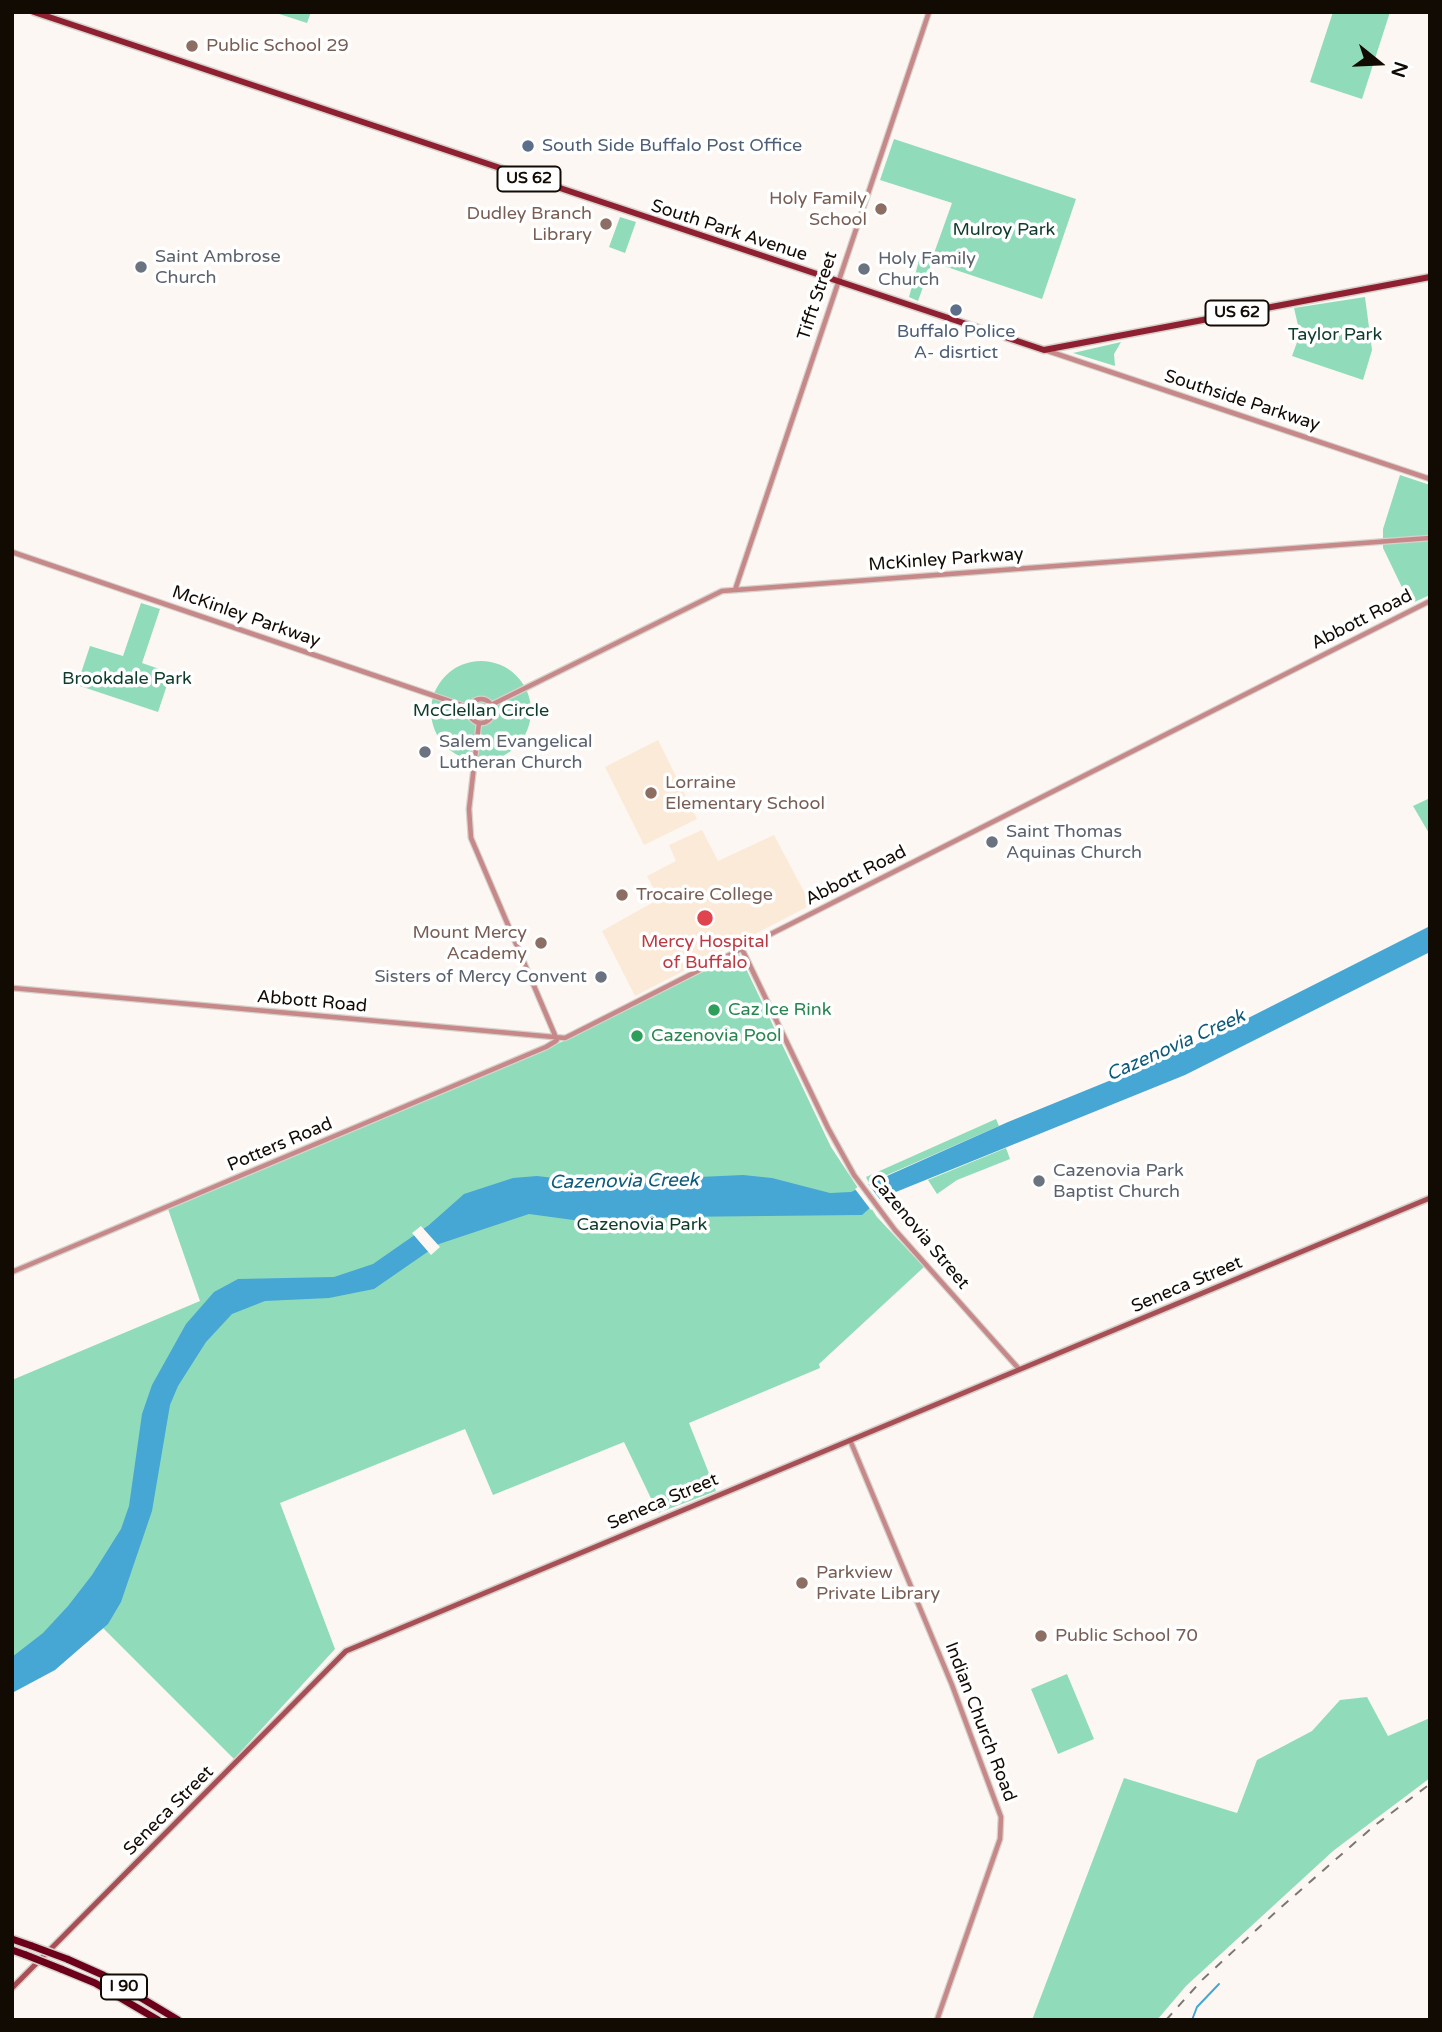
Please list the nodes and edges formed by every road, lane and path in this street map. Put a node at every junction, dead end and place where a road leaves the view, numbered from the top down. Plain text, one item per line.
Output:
1 (34, 12) edge
2 (929, 12) edge
3 (1430, 277) edge
4 (838, 281) junction
5 (1044, 350) junction
6 (1430, 478) edge
7 (1430, 538) edge
8 (12, 552) edge
9 (735, 590) junction
10 (1430, 601) edge
11 (491, 705) junction
12 (470, 708) junction
13 (479, 723) junction
14 (742, 949) junction
15 (12, 988) edge
16 (557, 1040) junction
17 (1430, 1198) edge
18 (12, 1272) edge
19 (1019, 1369) junction
20 (850, 1440) junction
21 (12, 1938) edge
22 (12, 1950) edge
23 (12, 1988) edge
24 (158, 2020) edge
25 (178, 2020) edge
26 (937, 2020) edge

1 - 4 main road, South Park Avenue / US 62
2 - 4 street, Tifft Street
3 - 5 main road, South Park Avenue / US 62
4 - 5 main road, South Park Avenue / US 62
4 - 9 street, Tifft Street
5 - 6 street, Southside Parkway
7 - 9 street, McKinley Parkway
8 - 12 street, McKinley Parkway
9 - 11 street, McKinley Parkway
10 - 14 street, Abbott Road
11 - 12 street
11 - 13 street
12 - 13 street
13 - 16 street
14 - 16 street, Abbott Road
14 - 19 street, Cazenovia Street
15 - 16 street, Abbott Road
16 - 18 street, Potters Road
17 - 19 main road, Seneca Street
19 - 20 main road, Seneca Street
20 - 23 main road, Seneca Street
20 - 26 street, Indian Church Road
21 - 25 highway, I 90, bridge
22 - 24 highway, I 90, bridge

